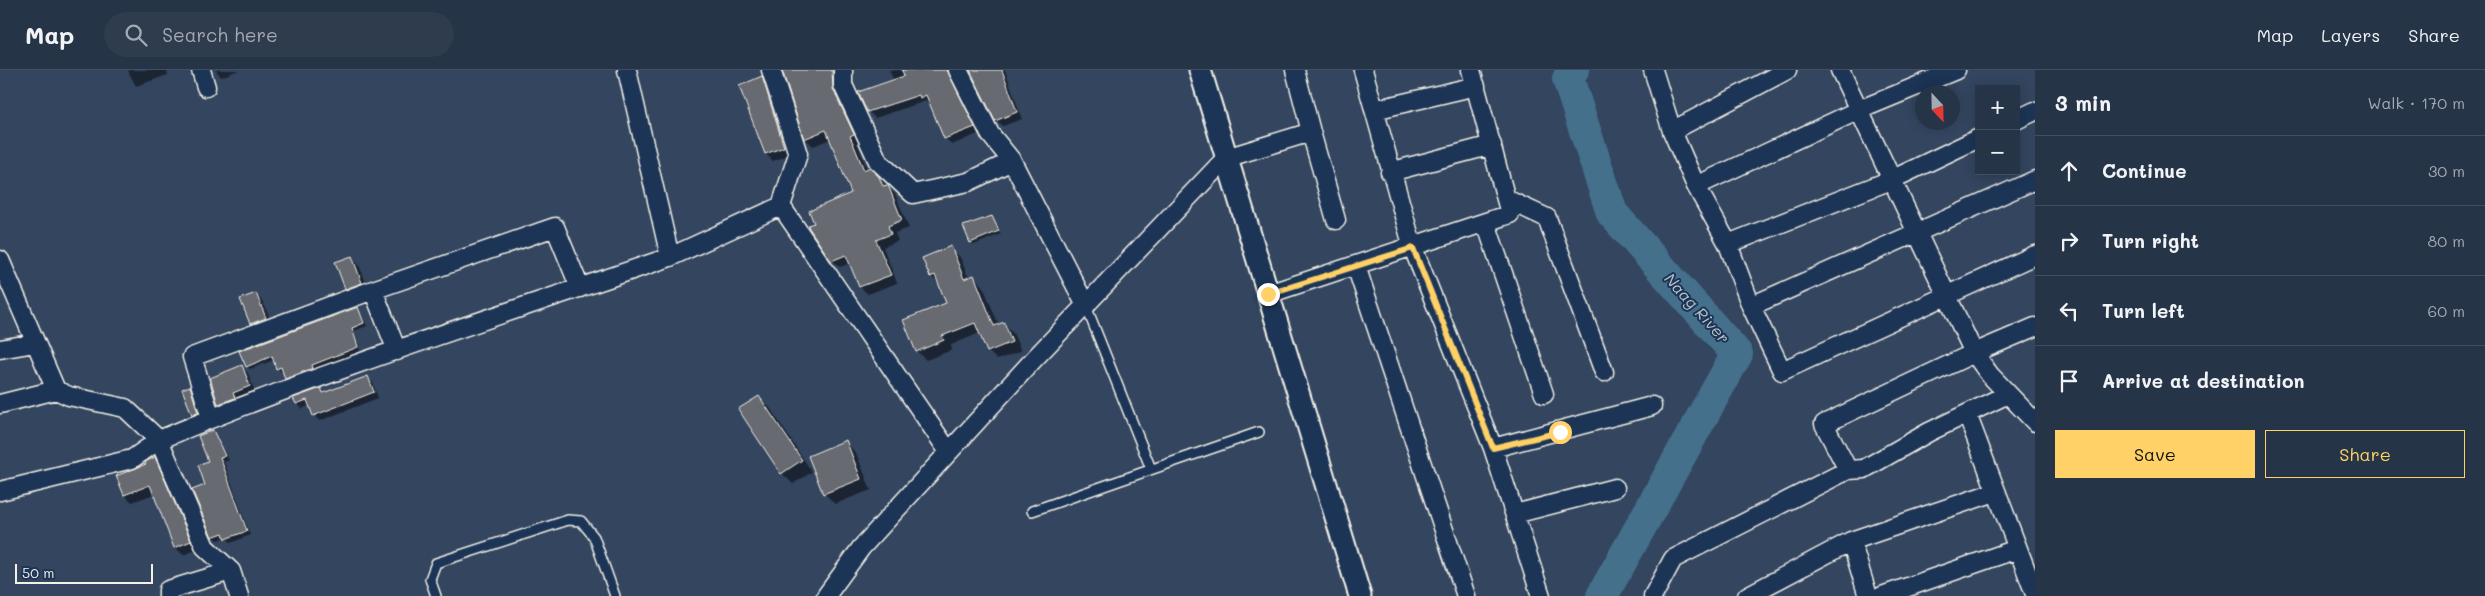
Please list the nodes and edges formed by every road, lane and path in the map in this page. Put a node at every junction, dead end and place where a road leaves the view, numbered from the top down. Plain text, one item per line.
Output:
1 (627, 70) edge
2 (771, 70) edge
3 (843, 70) edge
4 (958, 70) edge
5 (1200, 70) edge
6 (1295, 70) edge
7 (1363, 70) edge
8 (1653, 70) edge
9 (1787, 70) edge
10 (1840, 70) edge
11 (1956, 70) edge
12 (1474, 78) edge
13 (1374, 110) junction
14 (1859, 110) junction
15 (2035, 111) edge
16 (2020, 118) edge
17 (1672, 131) junction
18 (1310, 132) junction
19 (1975, 140) edge
20 (1492, 144) junction
21 (1226, 158) junction
22 (1012, 161) junction
23 (1390, 172) junction
24 (1891, 180) junction
25 (2035, 180) edge
26 (1696, 186) junction
27 (1506, 199) junction
28 (781, 206) junction
29 (1336, 220) dead end
30 (1486, 223) junction
31 (1916, 232) junction
32 (1728, 244) junction
33 (1413, 248) junction
34 (2035, 255) edge
35 (670, 257) junction
36 (0, 260) edge
37 (1356, 266) junction
38 (4, 281) edge
39 (580, 288) junction
40 (374, 290) junction
41 (1268, 294) junction
42 (1945, 296) junction
43 (1086, 306) junction
44 (1751, 306) junction
45 (2035, 327) edge
46 (35, 342) junction
47 (0, 349) edge
48 (398, 351) junction
49 (1974, 353) junction
50 (1604, 372) dead end
51 (56, 390) junction
52 (1544, 394) dead end
53 (2008, 394) junction
54 (0, 404) edge
55 (1652, 406) dead end
56 (2032, 413) edge
57 (1967, 414) junction
58 (211, 418) junction
59 (1259, 432) dead end
60 (159, 440) junction
61 (1493, 448) junction
62 (949, 452) junction
63 (1152, 470) junction
64 (1848, 470) junction
65 (1615, 488) dead end
66 (0, 491) edge
67 (1995, 492) junction
68 (1032, 511) dead end
69 (1515, 514) junction
70 (1851, 540) junction
71 (2017, 549) junction
72 (231, 571) junction
73 (2035, 594) edge
74 (168, 596) edge
75 (238, 596) edge
76 (436, 596) edge
77 (615, 596) edge
78 (826, 596) edge
79 (1360, 596) edge
80 (1466, 596) edge
81 (1541, 596) edge
82 (1653, 596) edge
83 (1747, 596) edge
84 (1868, 596) edge
85 (1882, 596) edge

1 - 35 street
2 - 28 street
3 - 22 street
4 - 22 street
5 - 21 street
6 - 18 street
7 - 13 street
8 - 17 street
9 - 17 street
10 - 14 street
11 - 14 street
12 - 13 street
12 - 20 street
13 - 23 street
14 - 24 street
14 - 26 street
15 - 16 street
17 - 26 street
18 - 21 street
18 - 29 street
19 - 24 street
20 - 23 street
20 - 27 street
21 - 41 street
21 - 43 street
22 - 43 street
23 - 33 street
24 - 31 street
24 - 32 street
25 - 31 street
26 - 32 street
27 - 30 street
27 - 50 street
28 - 35 street
28 - 62 street
30 - 33 street
30 - 52 street
31 - 42 street
31 - 44 street
32 - 44 street
33 - 37 street
33 - 61 street
34 - 42 street
35 - 39 street
36 - 38 street
37 - 41 street
37 - 80 street
38 - 46 street
39 - 40 street
39 - 48 street
40 - 48 street
40 - 58 street
41 - 79 street
42 - 44 street
42 - 49 street
43 - 62 street
43 - 63 lane
45 - 49 street
46 - 47 street
46 - 51 street
48 - 58 street
49 - 53 street
49 - 64 street
51 - 54 street
51 - 60 street
53 - 56 street
53 - 57 street
55 - 61 street
57 - 64 street
57 - 67 street
58 - 60 street
59 - 63 lane
60 - 66 street
60 - 72 street
61 - 69 street
62 - 78 street
63 - 68 lane
64 - 82 street
65 - 69 street
67 - 70 street
67 - 71 street
69 - 81 street
70 - 83 street
70 - 84 street
71 - 73 street
71 - 85 street
72 - 74 street
72 - 75 street
76 - 77 lane

